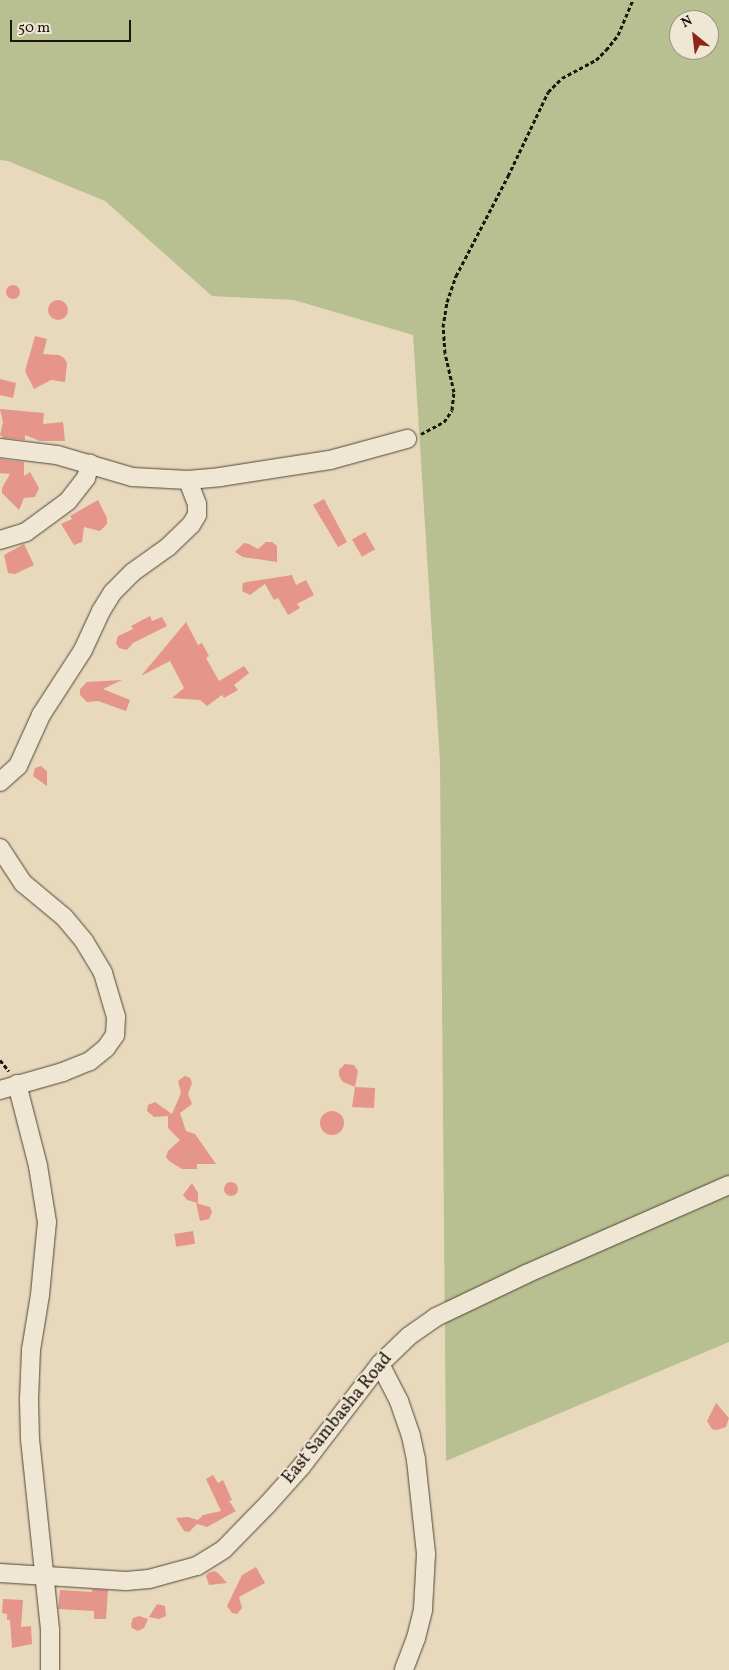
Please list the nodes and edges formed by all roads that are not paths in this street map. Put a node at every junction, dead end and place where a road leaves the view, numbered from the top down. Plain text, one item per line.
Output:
1 (406, 439) road end
2 (0, 448) edge
3 (90, 464) junction
4 (188, 480) junction
5 (0, 540) edge
6 (0, 782) edge
7 (0, 848) edge
8 (17, 1084) junction
9 (0, 1090) edge
10 (729, 1185) edge
11 (380, 1364) junction
12 (0, 1572) edge
13 (45, 1576) junction
14 (50, 1670) edge
15 (404, 1670) edge

1 - 4 street
2 - 3 street
3 - 4 street
3 - 5 street
4 - 6 street
7 - 8 street
8 - 9 street
8 - 13 street
10 - 11 street, East Sambasha Road
11 - 13 street, East Sambasha Road
11 - 15 street
12 - 13 street, East Sambasha Road
13 - 14 street

